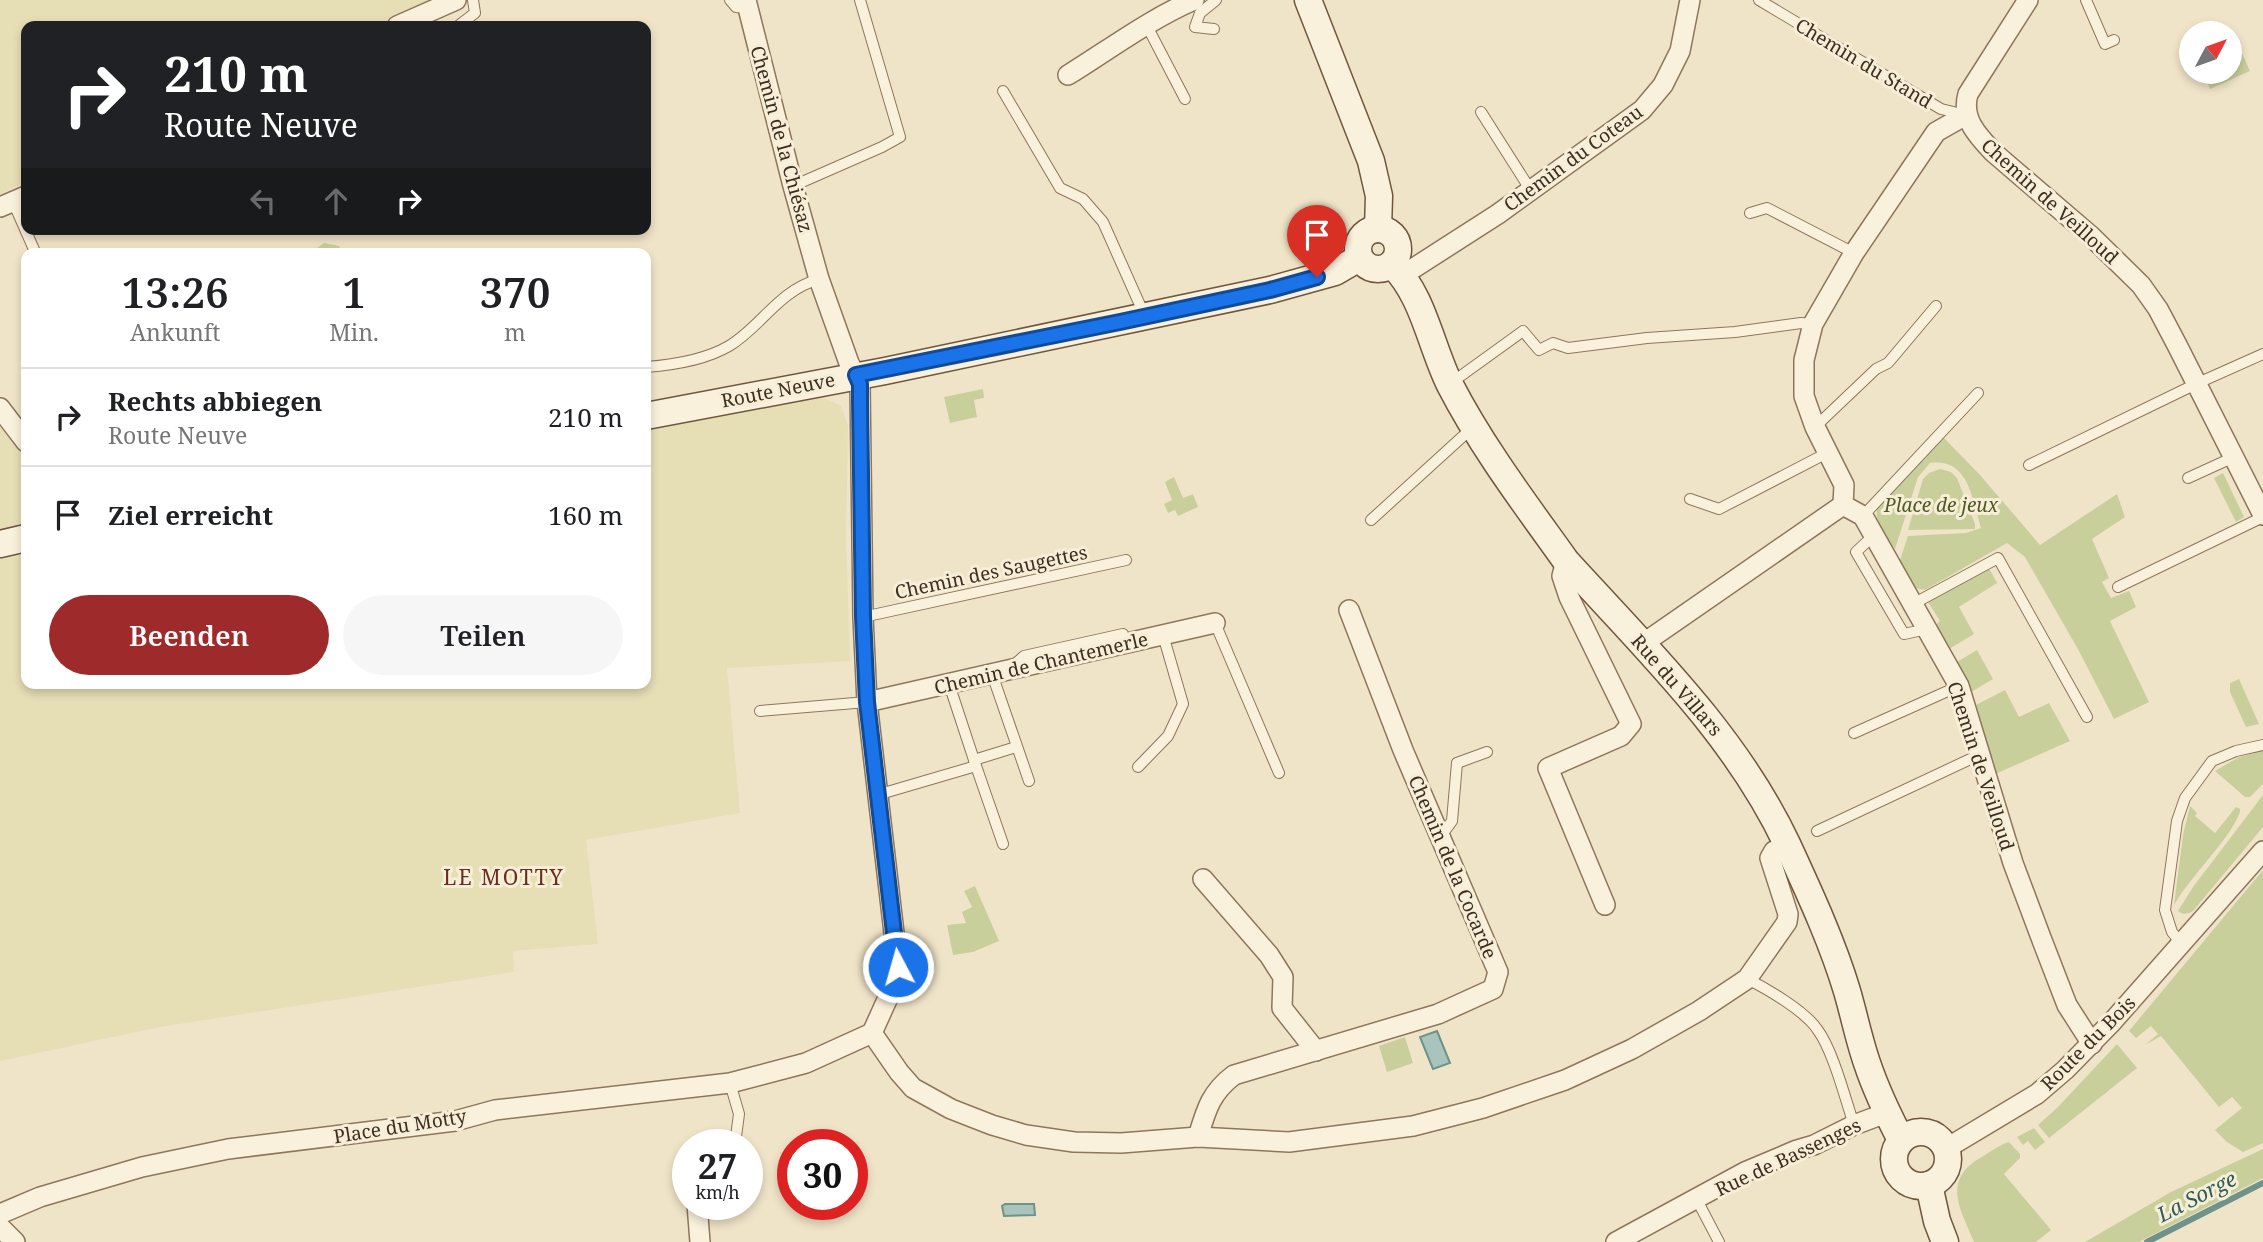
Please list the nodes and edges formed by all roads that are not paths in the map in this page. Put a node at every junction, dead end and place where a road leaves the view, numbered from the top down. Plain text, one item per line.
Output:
1 (456, 0) edge
2 (473, 0) edge
3 (860, 0) edge
4 (1194, 0) edge
5 (1216, 0) edge
6 (1308, 0) edge
7 (1690, 0) edge
8 (1759, 0) edge
9 (2028, 0) edge
10 (2086, 0) edge
11 (741, 3) edge
12 (408, 21) edge
13 (465, 21) edge
14 (1147, 26) junction
15 (1214, 29) dead end
16 (2114, 40) dead end
17 (1068, 75) dead end
18 (1003, 90) dead end
19 (1185, 99) dead end
20 (1481, 112) dead end
21 (1966, 115) junction
22 (793, 186) junction
23 (1530, 189) junction
24 (13, 202) edge
25 (1750, 213) dead end
26 (21, 220) edge
27 (1378, 229) junction
28 (1854, 253) junction
29 (1359, 258) junction
30 (1397, 270) junction
31 (819, 279) junction
32 (1936, 306) dead end
33 (1146, 317) junction
34 (1813, 324) junction
35 (2263, 354) edge
36 (651, 367) edge
37 (856, 375) junction
38 (2197, 383) junction
39 (1450, 385) junction
40 (1978, 393) dead end
41 (0, 408) edge
42 (651, 415) edge
43 (1474, 426) junction
44 (1815, 427) junction
45 (21, 435) edge
46 (1827, 453) junction
47 (2234, 457) junction
48 (2029, 466) dead end
49 (2188, 478) dead end
50 (1690, 499) dead end
51 (1843, 505) junction
52 (1863, 516) junction
53 (2263, 516) edge
54 (1371, 520) dead end
55 (1874, 535) junction
56 (21, 539) edge
57 (0, 544) edge
58 (1126, 561) dead end
59 (1566, 561) junction
60 (2118, 587) dead end
61 (1913, 604) junction
62 (1349, 610) dead end
63 (863, 617) junction
64 (1215, 623) joint
65 (1927, 629) junction
66 (1122, 634) dead end
67 (1163, 635) junction
68 (1641, 645) junction
69 (1001, 672) junction
70 (949, 684) junction
71 (1958, 686) junction
72 (867, 702) junction
73 (760, 711) dead end
74 (2087, 717) dead end
75 (1854, 733) dead end
76 (2263, 746) edge
77 (1016, 747) junction
78 (1487, 752) dead end
79 (1979, 755) junction
80 (975, 763) junction
81 (1138, 767) dead end
82 (1279, 774) dead end
83 (1029, 782) dead end
84 (877, 795) junction
85 (1817, 831) dead end
86 (1441, 836) junction
87 (1003, 844) dead end
88 (1787, 844) junction
89 (2263, 851) edge
90 (1203, 880) dead end
91 (1605, 905) dead end
92 (2181, 943) junction
93 (1746, 979) junction
94 (872, 1033) junction
95 (2092, 1044) junction
96 (1316, 1051) junction
97 (730, 1083) junction
98 (1886, 1113) junction
99 (1854, 1125) junction
100 (737, 1129) edge
101 (1198, 1137) junction
102 (1902, 1140) junction
103 (1947, 1148) junction
104 (1929, 1185) junction
105 (1697, 1200) junction
106 (0, 1214) edge
107 (698, 1220) edge
108 (0, 1227) edge
109 (15, 1242) edge
110 (700, 1242) edge
111 (1616, 1242) edge
112 (1718, 1242) edge
113 (1945, 1242) edge

1 - 12 street
2 - 13 lane
3 - 22 lane
4 - 14 street
5 - 15 lane
6 - 27 main road
7 - 23 street, Chemin du Coteau
8 - 21 lane, Chemin du Stand
9 - 21 street
10 - 16 lane
11 - 22 street, Chemin de la Chiésaz
14 - 17 street
14 - 19 lane
18 - 33 lane
20 - 23 lane
21 - 28 street
21 - 38 street, Chemin de Veilloud
22 - 31 street, Chemin de la Chiésaz
23 - 30 street, Chemin du Coteau
24 - 26 lane
25 - 28 lane
27 - 29 main road
27 - 30 main road
28 - 34 street
29 - 30 main road
29 - 33 main road, Route Neuve
30 - 39 main road, Rue du Villars
31 - 36 lane
31 - 37 street, Chemin de la Chiésaz
32 - 44 lane
33 - 37 main road, Route Neuve
34 - 39 lane
34 - 44 street
35 - 38 lane
37 - 42 main road, Route Neuve
37 - 63 street, Chemin de la Chiésaz
38 - 47 street, Chemin de Veilloud
38 - 48 lane
39 - 43 main road, Rue du Villars
40 - 52 lane
41 - 45 street
43 - 54 lane
43 - 59 main road, Rue du Villars
44 - 46 street
46 - 50 lane
46 - 51 street
47 - 49 lane
47 - 53 street, Chemin de Veilloud
51 - 52 street
51 - 68 street
52 - 55 street, Chemin de Veilloud
53 - 60 lane
55 - 61 street, Chemin de Veilloud
55 - 65 lane
56 - 57 main road
58 - 63 lane, Chemin des Saugettes
59 - 68 main road, Rue du Villars
59 - 91 street
61 - 65 street, Chemin de Veilloud
61 - 74 lane
62 - 86 street, Chemin de la Cocarde
63 - 72 street, Chemin de la Chiésaz
64 - 67 street, Chemin de Chantemerle
64 - 82 lane
65 - 71 street, Chemin de Veilloud
66 - 69 lane
67 - 69 street, Chemin de Chantemerle
67 - 81 lane
68 - 88 main road, Rue du Villars
69 - 70 street, Chemin de Chantemerle
69 - 77 lane
70 - 72 street, Chemin de Chantemerle
70 - 80 lane
71 - 75 lane
71 - 79 street, Chemin de Veilloud
72 - 73 lane
72 - 84 street, Chemin de la Chiésaz
76 - 92 lane
77 - 80 lane
77 - 83 lane
78 - 86 lane
79 - 85 lane
79 - 95 street, Chemin de Veilloud
80 - 84 lane
80 - 87 lane
84 - 94 street, Chemin de la Chiésaz
86 - 96 street, Chemin de la Cocarde
88 - 93 street
88 - 98 main road, Rue du Villars
89 - 92 street, Route du Bois
90 - 96 street
92 - 95 street, Route du Bois
93 - 99 lane
93 - 101 street
94 - 97 street, Place du Motty
94 - 101 street
95 - 103 street, Route du Bois
96 - 101 street, Chemin de la Cocarde
97 - 100 lane
97 - 106 street, Place du Motty
98 - 99 street, Rue de Bassenges
98 - 102 main road, Rue du Villars
99 - 105 street, Rue de Bassenges
102 - 103 main road
102 - 104 main road
103 - 104 main road
104 - 113 main road
105 - 111 street, Rue de Bassenges
105 - 112 lane
107 - 110 street
108 - 109 street

